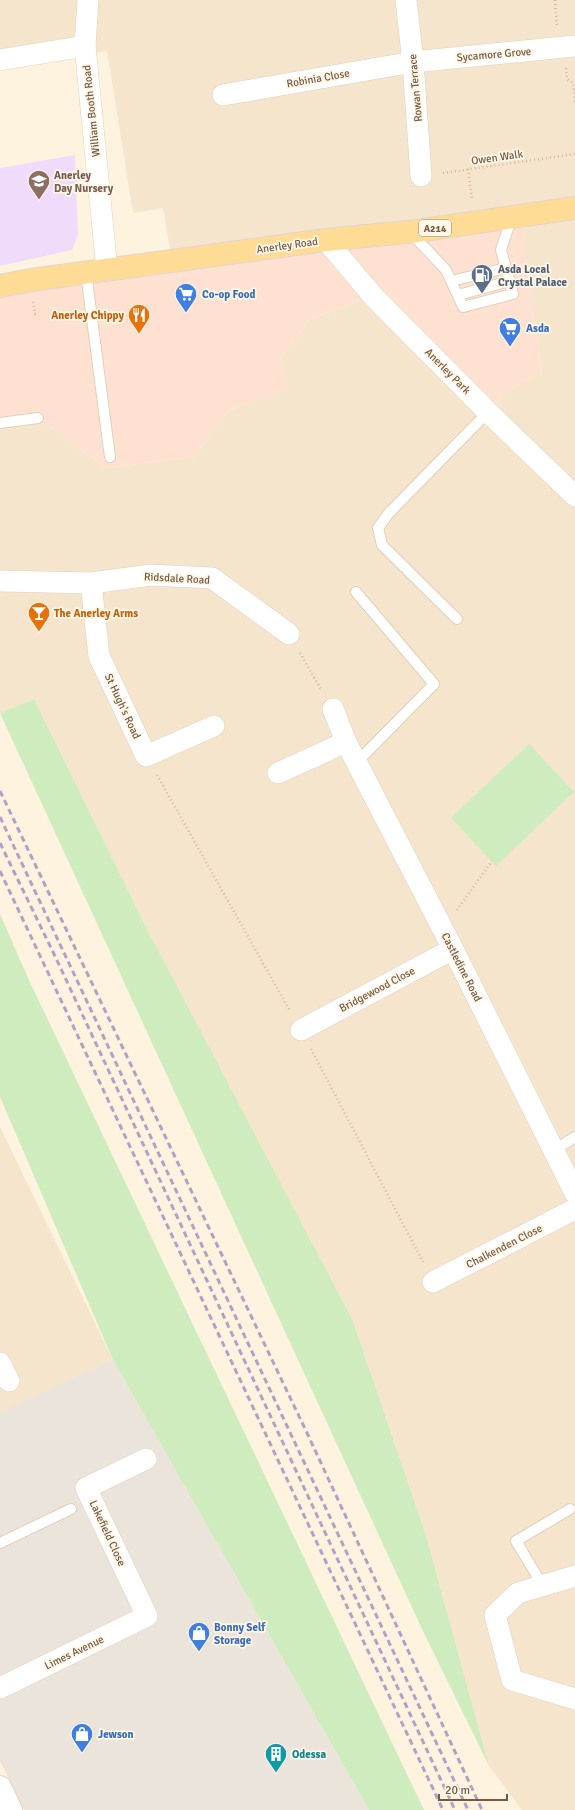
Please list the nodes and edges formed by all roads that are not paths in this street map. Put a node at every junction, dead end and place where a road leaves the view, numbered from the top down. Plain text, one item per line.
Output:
1 (88, 0) edge
2 (406, 0) edge
3 (85, 46) junction
4 (570, 47) edge
5 (0, 60) edge
6 (413, 62) junction
7 (223, 95) dead end
8 (421, 176) road end
9 (575, 208) edge
10 (512, 216) junction
11 (409, 231) junction
12 (326, 240) junction
13 (506, 268) junction
14 (107, 270) junction
15 (86, 273) junction
16 (451, 281) junction
17 (0, 286) edge
18 (488, 412) junction
19 (38, 418) dead end
20 (0, 423) edge
21 (110, 457) dead end
22 (575, 496) edge
23 (0, 581) edge
24 (91, 583) junction
25 (356, 592) dead end
26 (457, 619) dead end
27 (289, 634) road end
28 (333, 709) road end
29 (214, 726) dead end
30 (346, 742) junction
31 (357, 762) junction
32 (278, 773) dead end
33 (453, 949) junction
34 (301, 1030) dead end
35 (575, 1137) edge
36 (554, 1150) junction
37 (575, 1193) edge
38 (575, 1209) edge
39 (433, 1282) dead end
40 (0, 1363) edge
41 (9, 1381) dead end
42 (146, 1459) dead end
43 (71, 1509) dead end
44 (570, 1510) dead end
45 (0, 1543) edge
46 (575, 1576) edge
47 (543, 1586) junction
48 (147, 1616) joint
49 (0, 1688) edge
50 (575, 1699) edge
51 (0, 1787) edge
52 (11, 1810) edge

1 - 3 street, William Booth Road
2 - 6 street, Rowan Terrace
3 - 5 street
3 - 14 street, William Booth Road
4 - 6 street, Sycamore Grove
6 - 7 street, Robinia Close
6 - 8 street, Rowan Terrace
9 - 10 main road, Anerley Road / A214
10 - 11 main road, Anerley Road / A214
10 - 13 lane
11 - 12 main road, Anerley Road / A214
11 - 16 lane
12 - 14 main road, Anerley Road / A214
12 - 18 street, Anerley Park
13 - 16 lane
13 - 16 lane
14 - 15 main road, Anerley Road / A214
15 - 17 main road, Anerley Road / A214
15 - 21 lane
18 - 22 street, Anerley Park
18 - 26 lane
19 - 20 lane
23 - 24 street, Ridsdale Road
24 - 27 street, Ridsdale Road
24 - 29 street, St Hugh's Road
25 - 31 lane
28 - 30 street, Castledine Road
30 - 31 street, Castledine Road
30 - 32 street
31 - 33 street, Castledine Road
33 - 34 street, Bridgewood Close
33 - 36 street, Castledine Road
35 - 36 lane
36 - 37 street, Castledine Road
38 - 39 street, Chalkenden Close
40 - 41 street
42 - 48 street, Lakefield Close
43 - 45 lane
44 - 47 lane
46 - 47 street
47 - 50 street
48 - 49 street, Limes Avenue
51 - 52 street

